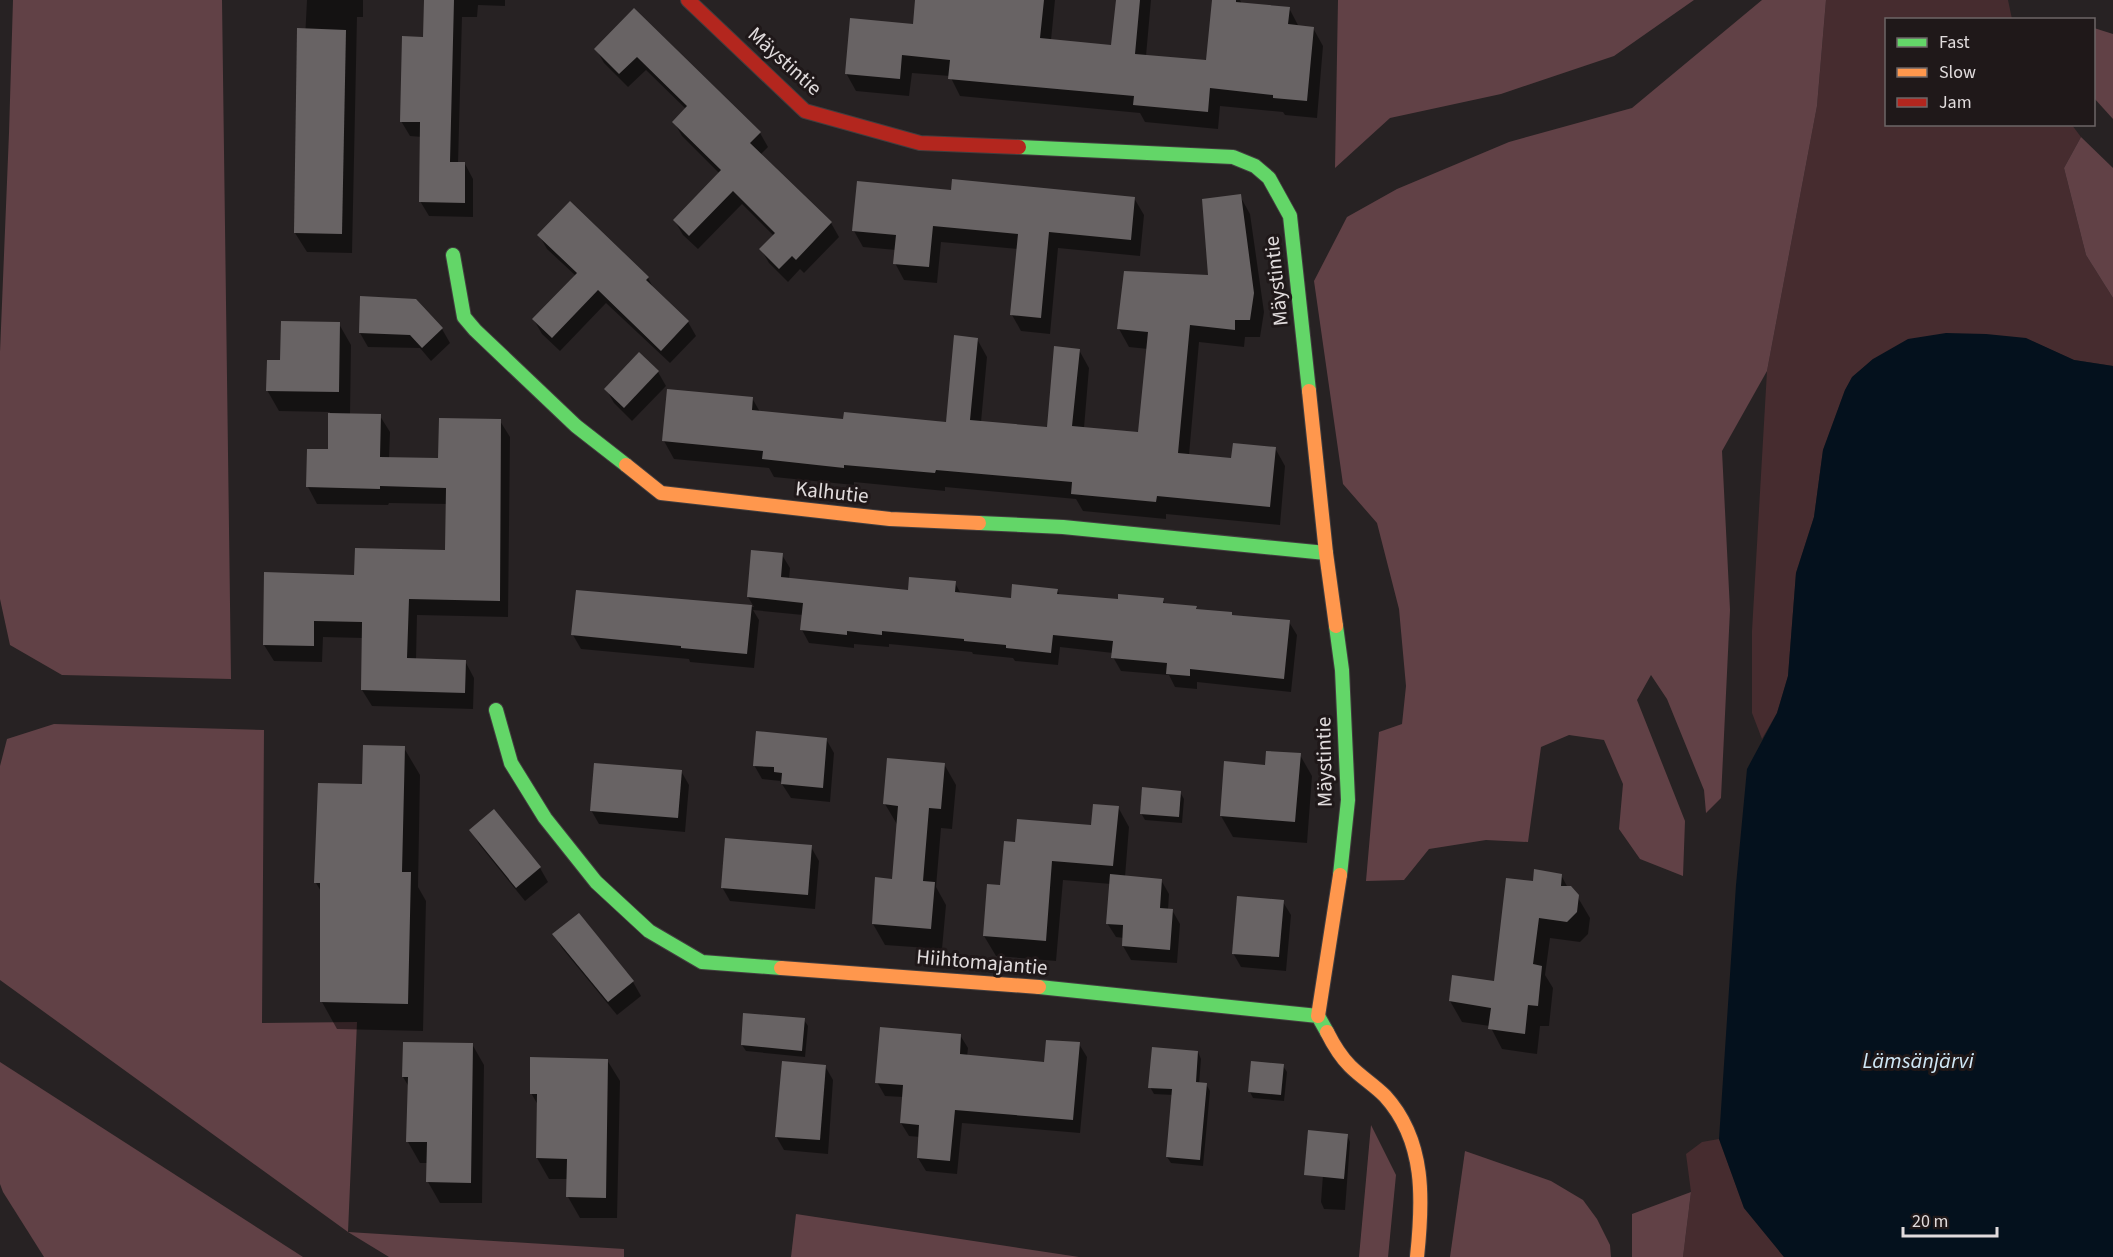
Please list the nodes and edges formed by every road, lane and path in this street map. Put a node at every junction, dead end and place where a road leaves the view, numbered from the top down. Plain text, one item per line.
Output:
1 (688, 0) edge
2 (453, 255) dead end
3 (1326, 553) junction
4 (496, 710) dead end
5 (1318, 1016) junction
6 (1417, 1257) edge

1 - 3 street, Mäystintie
2 - 3 street, Kalhutie
3 - 5 street, Mäystintie
4 - 5 street, Hiihtomajantie
5 - 6 street

